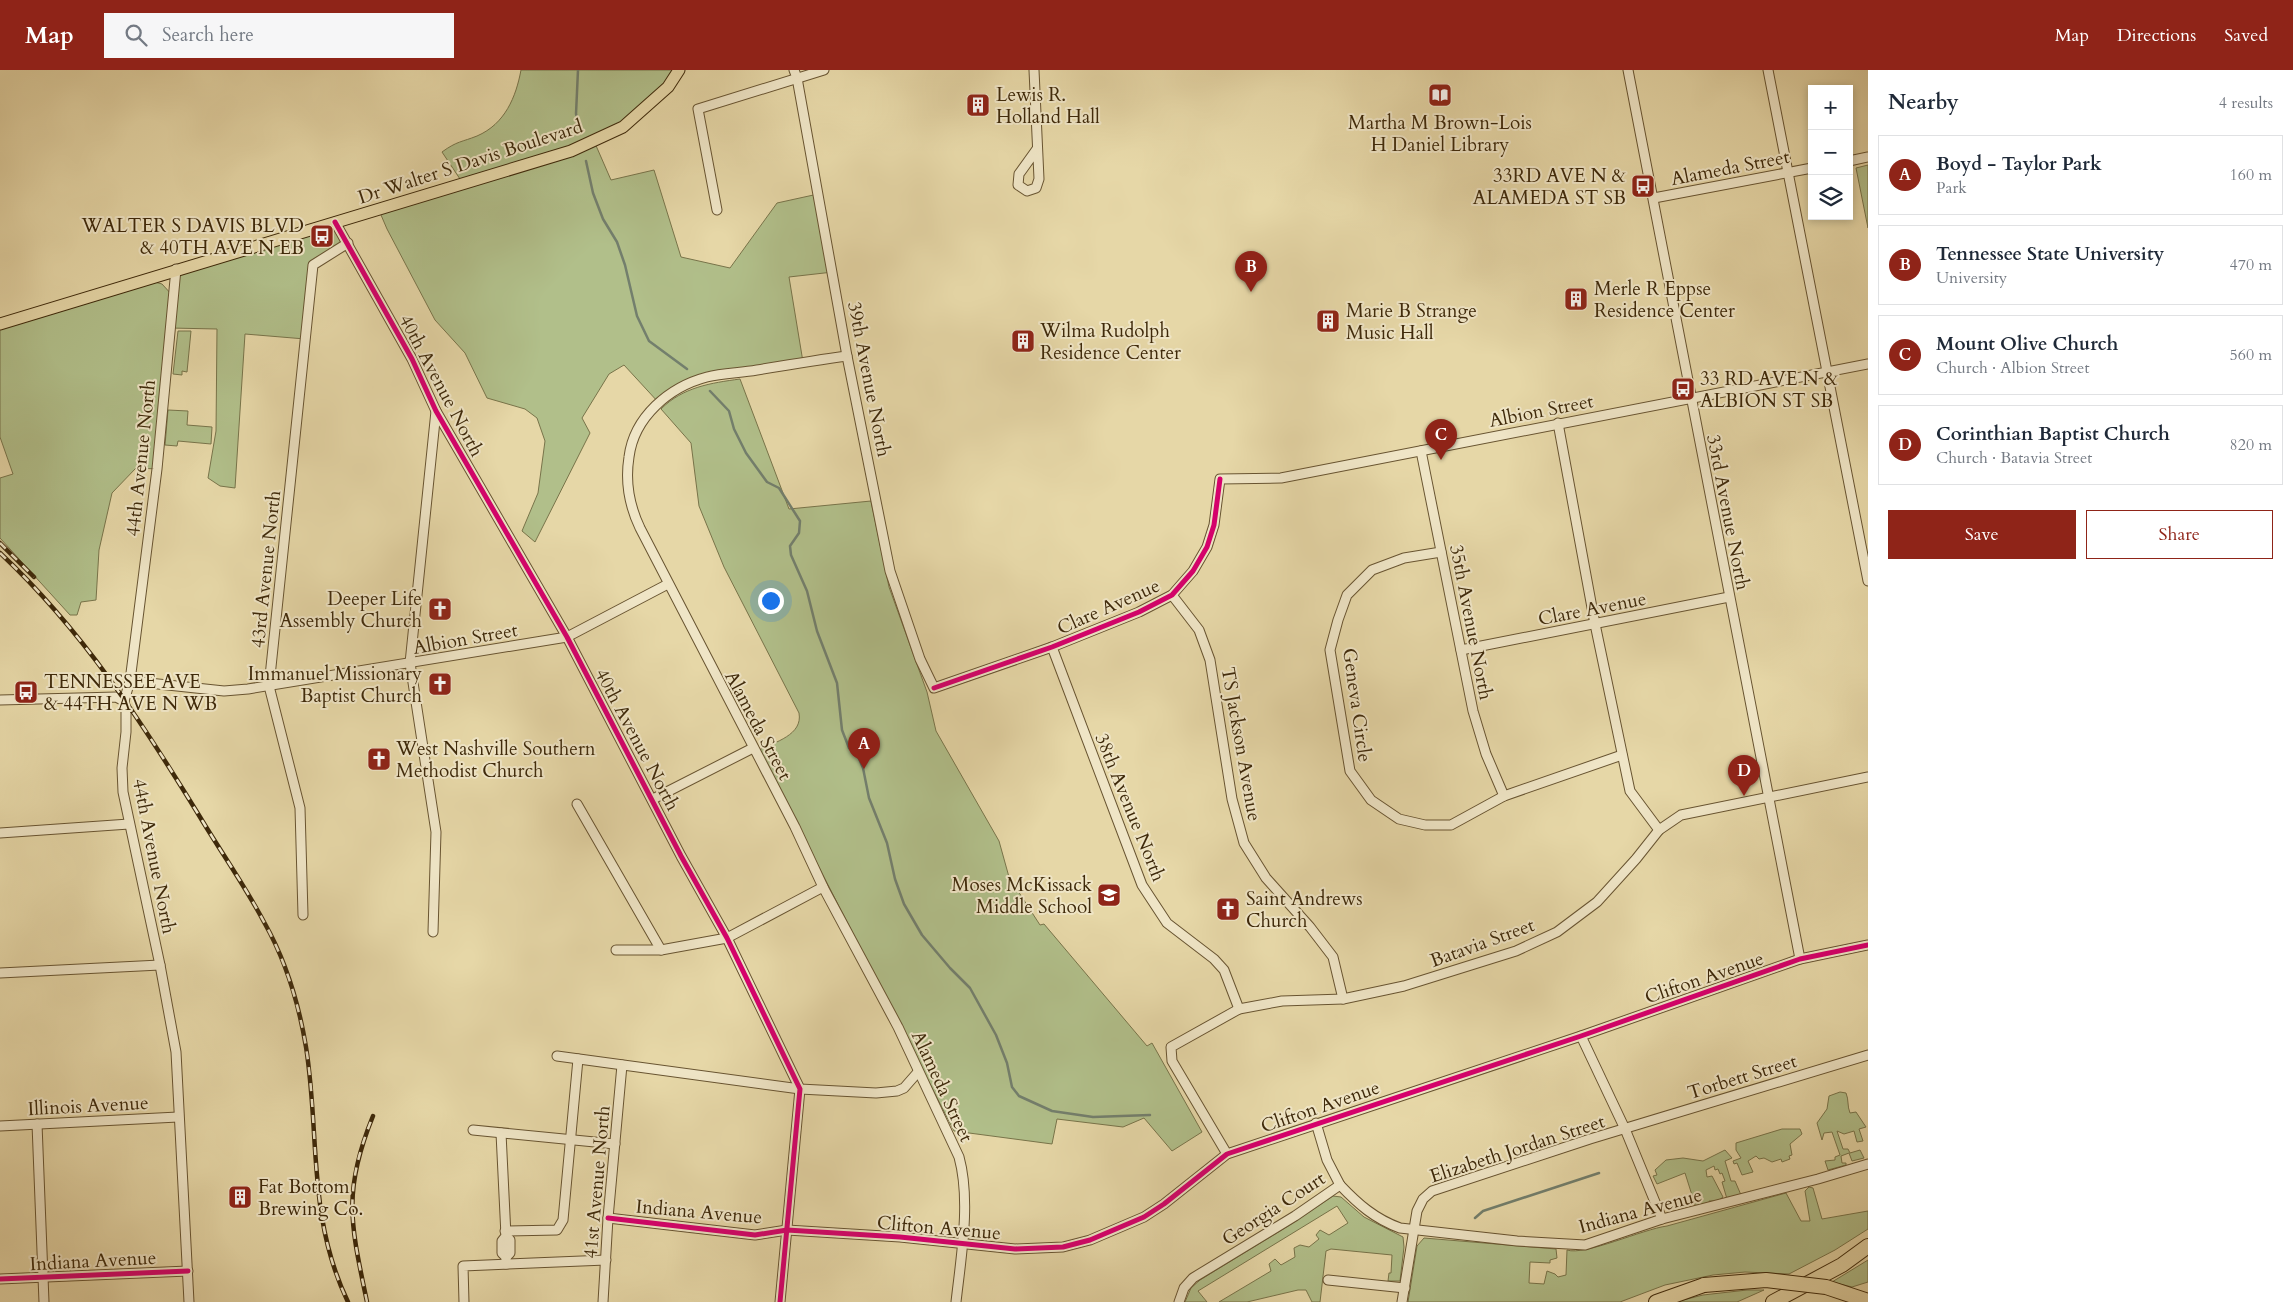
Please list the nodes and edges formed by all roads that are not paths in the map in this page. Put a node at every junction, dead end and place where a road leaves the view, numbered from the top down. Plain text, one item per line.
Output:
1 (679, 70) edge
2 (824, 70) edge
3 (1034, 70) edge
4 (1628, 70) edge
5 (1768, 70) edge
6 (796, 74) edge
7 (1037, 149) dead end
8 (1868, 157) edge
9 (1853, 160) edge
10 (1808, 169) edge
11 (1787, 172) junction
12 (1654, 198) junction
13 (717, 210) dead end
14 (335, 222) junction
15 (348, 243) junction
16 (176, 269) junction
17 (0, 324) edge
18 (848, 356) junction
19 (1868, 364) edge
20 (1827, 372) junction
21 (1691, 397) junction
22 (436, 412) junction
23 (1558, 423) junction
24 (1422, 451) junction
25 (1220, 479) joint
26 (1441, 552) junction
27 (1868, 581) edge
28 (668, 584) junction
29 (1172, 595) junction
30 (1729, 597) junction
31 (1595, 624) junction
32 (568, 637) junction
33 (1052, 647) junction
34 (1461, 650) junction
35 (410, 663) junction
36 (130, 681) junction
37 (269, 686) junction
38 (934, 688) joint
39 (0, 700) edge
40 (124, 700) junction
41 (753, 748) junction
42 (1622, 756) junction
43 (1868, 777) edge
44 (1504, 796) junction
45 (1769, 796) junction
46 (653, 799) junction
47 (578, 804) dead end
48 (129, 824) junction
49 (1659, 830) junction
50 (0, 833) edge
51 (823, 887) junction
52 (303, 915) dead end
53 (432, 932) dead end
54 (727, 938) junction
55 (1868, 944) edge
56 (616, 950) dead end
57 (661, 950) junction
58 (1800, 959) junction
59 (160, 965) junction
60 (0, 973) edge
61 (1342, 999) junction
62 (1239, 1009) junction
63 (1581, 1036) junction
64 (1868, 1055) edge
65 (557, 1056) dead end
66 (578, 1059) junction
67 (622, 1065) junction
68 (918, 1072) junction
69 (800, 1089) junction
70 (178, 1117) junction
71 (1316, 1123) junction
72 (37, 1124) junction
73 (0, 1126) edge
74 (1625, 1129) junction
75 (473, 1130) dead end
76 (501, 1133) junction
77 (571, 1139) junction
78 (614, 1144) junction
79 (1227, 1154) junction
80 (1868, 1164) edge
81 (1340, 1185) junction
82 (608, 1218) junction
83 (1662, 1220) junction
84 (787, 1230) junction
85 (1413, 1230) junction
86 (505, 1234) junction
87 (961, 1244) junction
88 (1868, 1246) edge
89 (606, 1260) junction
90 (506, 1261) junction
91 (188, 1271) junction
92 (44, 1277) junction
93 (0, 1279) edge
94 (1328, 1280) dead end
95 (1405, 1288) junction
96 (1868, 1296) edge
97 (1868, 1301) edge
98 (44, 1302) edge
99 (189, 1302) edge
100 (464, 1302) edge
101 (603, 1302) edge
102 (780, 1302) edge
103 (956, 1302) edge
104 (1180, 1302) edge
105 (1402, 1302) edge
106 (1656, 1302) edge
107 (1773, 1302) edge
108 (1850, 1302) edge

1 - 14 main road, Dr Walter S Davis Boulevard
2 - 6 street
3 - 7 street
4 - 12 street, 33rd Avenue North
5 - 11 street
6 - 13 street
6 - 18 street, 39th Avenue North
8 - 9 street
10 - 11 street, Alameda Street
11 - 12 street, Alameda Street
11 - 20 street
12 - 21 street, 33rd Avenue North
14 - 15 street, 40th Avenue North
14 - 16 main road, Dr Walter S Davis Boulevard
15 - 22 street, 40th Avenue North
15 - 37 street, 43rd Avenue North
16 - 17 main road, Dr Walter S Davis Boulevard
16 - 36 street, 44th Avenue North
18 - 28 street, Alameda Street
18 - 38 street, 39th Avenue North
19 - 20 street, Albion Street
20 - 21 street, Albion Street
20 - 27 street
21 - 23 street, Albion Street
21 - 30 street, 33rd Avenue North
22 - 32 street, 40th Avenue North
22 - 35 street
23 - 24 street, Albion Street
23 - 31 street
24 - 25 street, Albion Street
24 - 26 street, 35th Avenue North
25 - 29 street, Clare Avenue
26 - 34 street, 35th Avenue North
26 - 44 street, Geneva Circle
28 - 32 street, Albion Street
28 - 41 street, Alameda Street
29 - 33 street, Clare Avenue
29 - 61 street, TS Jackson Avenue
30 - 31 street, Clare Avenue
30 - 45 street, 33rd Avenue North
31 - 34 street, Clare Avenue
31 - 42 street
32 - 35 street, Albion Street
32 - 46 street, 40th Avenue North
33 - 38 street, Clare Avenue
33 - 62 street, 38th Avenue North
34 - 44 street, 35th Avenue North
35 - 37 street, Albion Street
35 - 53 street
36 - 37 street, Albion Street
36 - 40 street, 44th Avenue North
37 - 52 street, 43rd Avenue North
39 - 40 street
40 - 48 street, 44th Avenue North
41 - 46 street
41 - 51 street, Alameda Street
42 - 44 street, Geneva Circle
42 - 49 street
43 - 45 street, Batavia Street
45 - 49 street, Batavia Street
45 - 58 street, 33rd Avenue North
46 - 54 street, 40th Avenue North
47 - 57 street
48 - 50 street
48 - 59 street, 44th Avenue North
49 - 61 street, Batavia Street
51 - 54 street
51 - 68 street, Alameda Street
54 - 57 street
54 - 69 street, 40th Avenue North
55 - 58 street, Clifton Avenue
56 - 57 street
58 - 63 street, Clifton Avenue
59 - 60 street
59 - 70 street, 44th Avenue North
61 - 62 street, Batavia Street
62 - 79 street, Batavia Street
63 - 71 street, Clifton Avenue
63 - 74 street
64 - 74 street, Torbett Street
65 - 66 street
66 - 67 street
66 - 77 street
67 - 69 street
67 - 78 street, 41st Avenue North
68 - 69 street
68 - 87 street, Alameda Street
69 - 84 street
70 - 72 street, Illinois Avenue
70 - 91 street, 44th Avenue North
71 - 79 street, Clifton Avenue
71 - 81 street, Georgia Court
72 - 73 street, Illinois Avenue
72 - 92 street
74 - 83 street
74 - 85 street, Elizabeth Jordan Street
75 - 76 street
76 - 77 street
76 - 86 street
77 - 78 street
77 - 86 street
78 - 82 street, 41st Avenue North
79 - 87 street, Clifton Avenue
80 - 83 street, Indiana Avenue
81 - 85 street, Indiana Avenue
81 - 104 street, Georgia Court
82 - 84 street, Indiana Avenue
82 - 89 street, 41st Avenue North
83 - 85 street, Indiana Avenue
84 - 87 street, Clifton Avenue
84 - 102 street
85 - 95 street, Elizabeth Jordan Street
86 - 90 street
87 - 103 street
88 - 107 highway
89 - 90 street
89 - 101 street, 41st Avenue North
90 - 100 street
91 - 92 street, Indiana Avenue
91 - 99 street, 44th Avenue North
92 - 93 street, Indiana Avenue
92 - 98 street
94 - 95 street
95 - 105 street, Elizabeth Jordan Street
96 - 108 highway
97 - 106 highway, bridge

